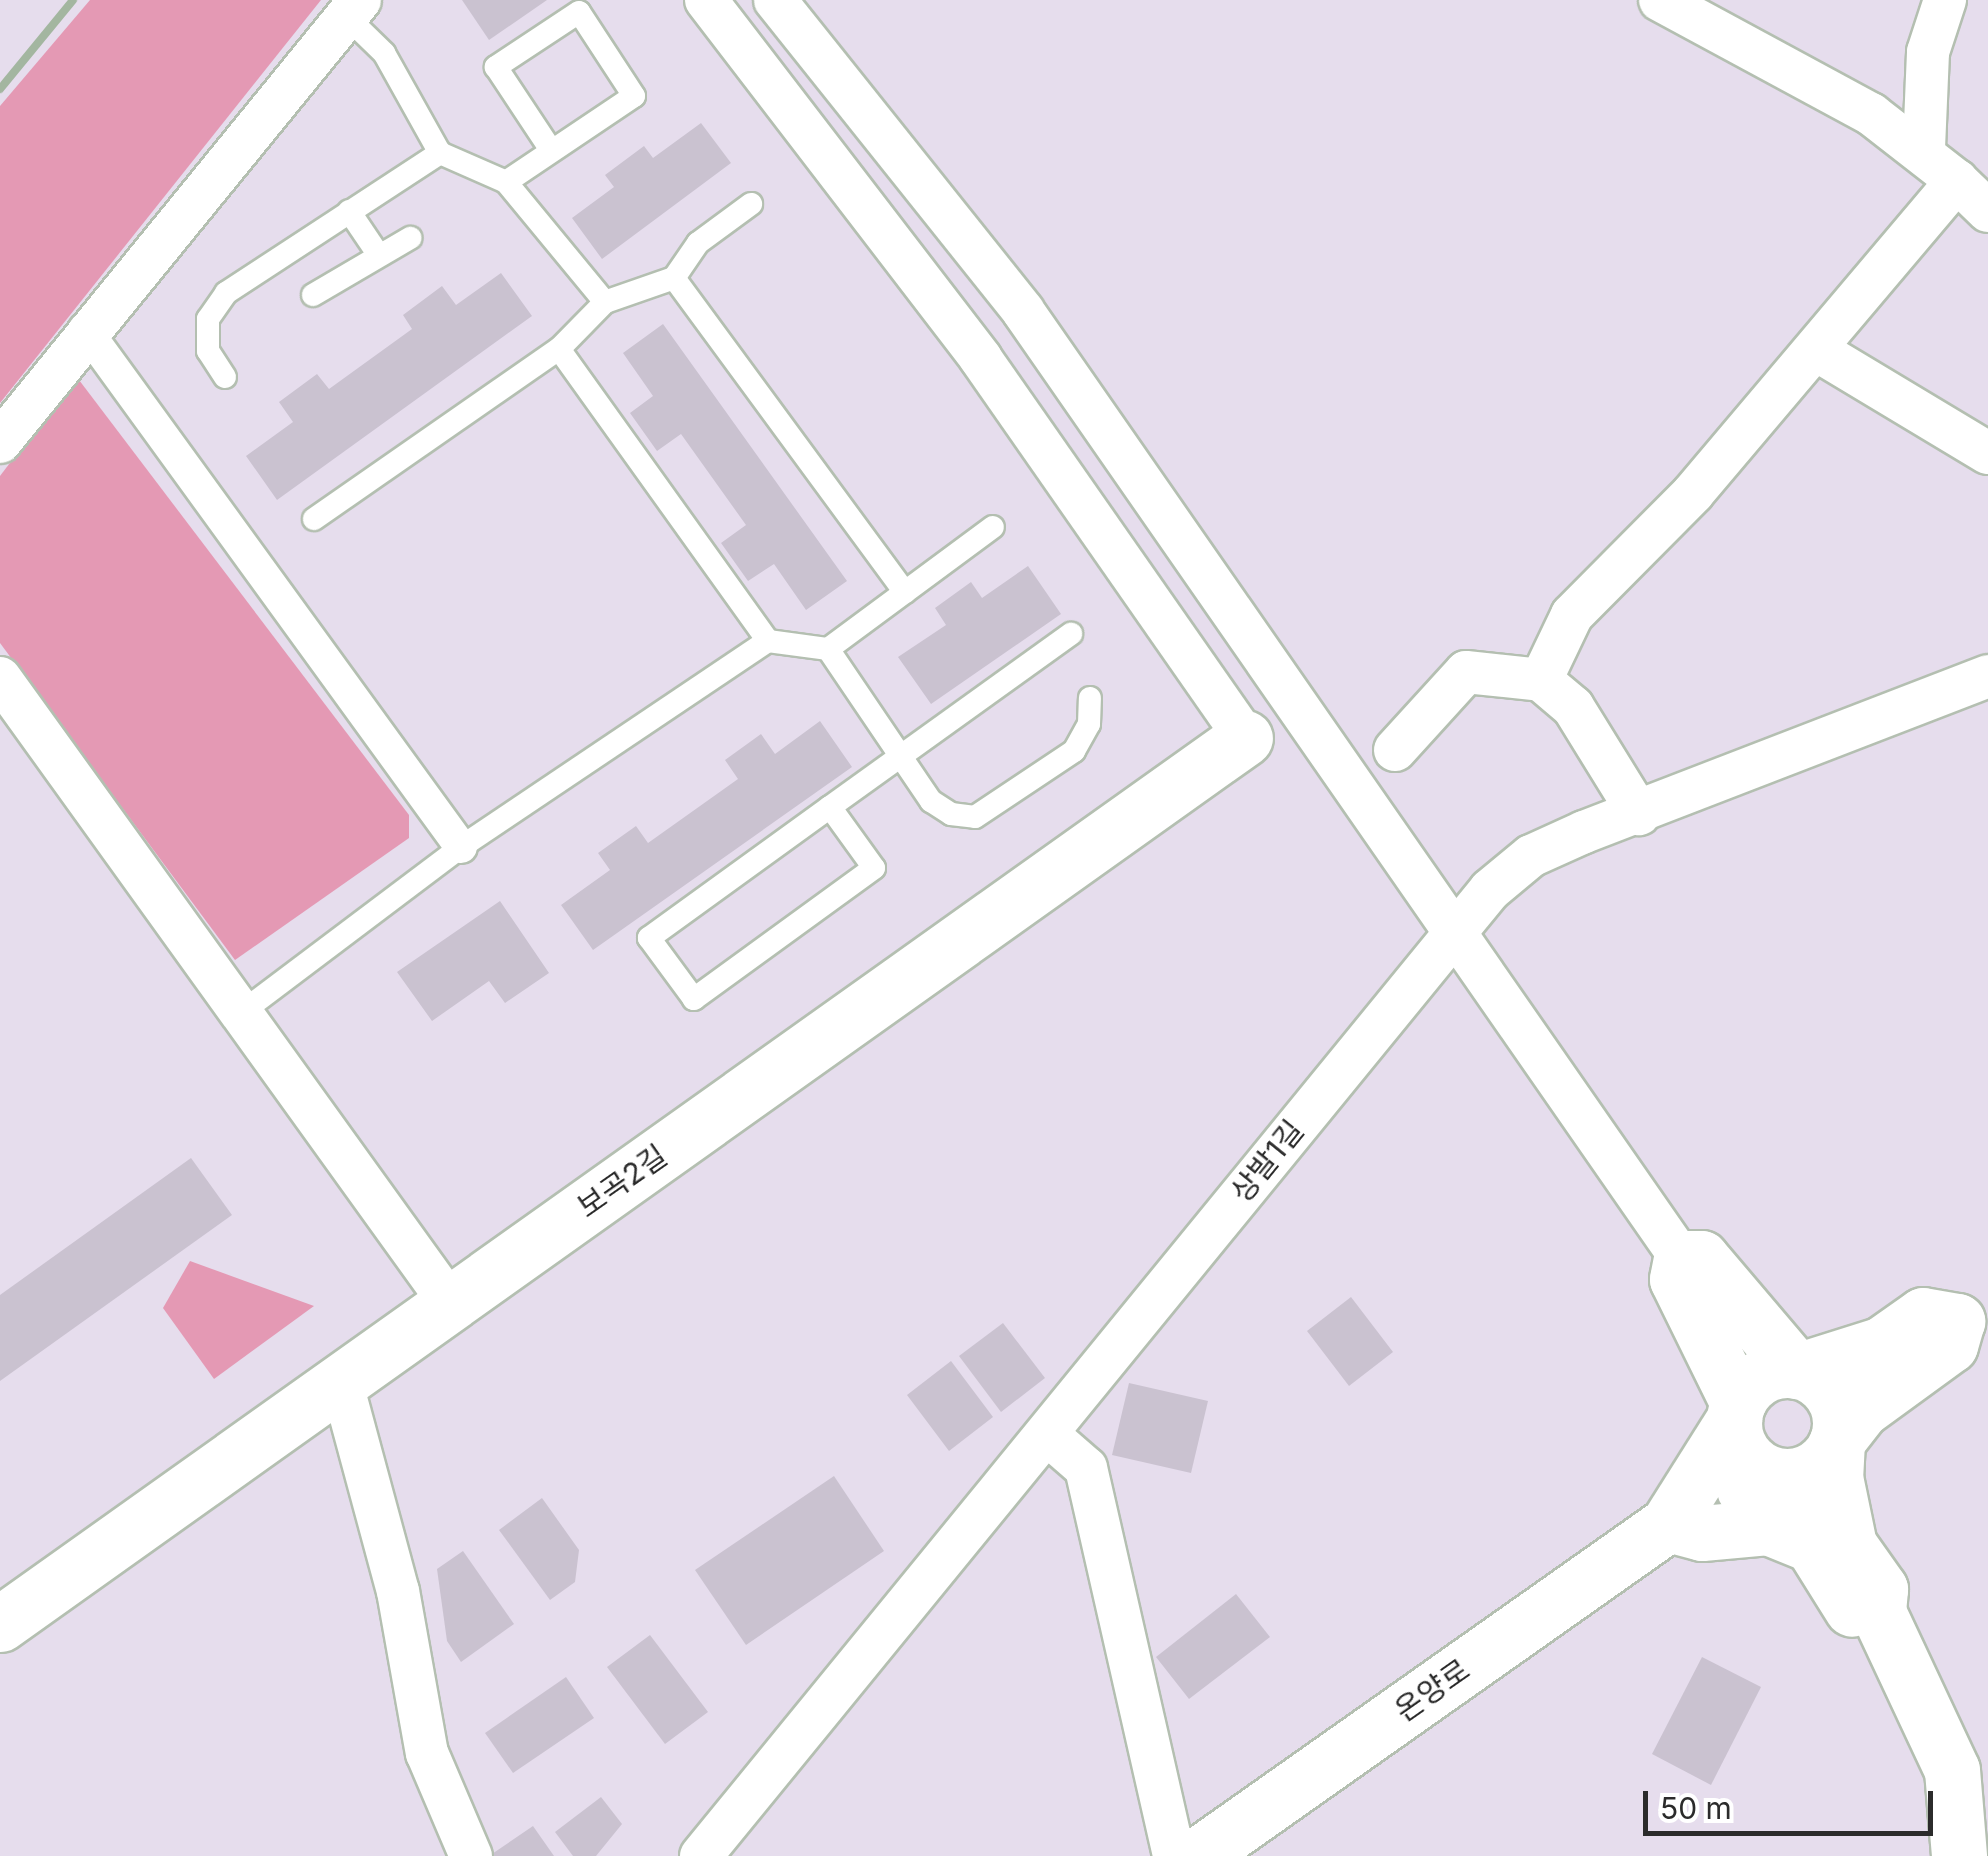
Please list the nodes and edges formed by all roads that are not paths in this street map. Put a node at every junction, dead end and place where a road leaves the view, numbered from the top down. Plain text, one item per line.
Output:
1 (706, 0) edge
2 (775, 0) edge
3 (1660, 0) edge
4 (1945, 0) edge
5 (354, 8) edge
6 (1924, 148) junction
7 (551, 150) junction
8 (440, 153) junction
9 (1958, 181) junction
10 (506, 182) junction
11 (751, 204) dead end
12 (349, 211) junction
13 (1988, 211) edge
14 (410, 238) dead end
15 (378, 254) junction
16 (674, 278) junction
17 (313, 296) dead end
18 (605, 302) junction
19 (86, 329) junction
20 (558, 349) junction
21 (1818, 351) junction
22 (225, 376) dead end
23 (0, 442) edge
24 (1988, 453) edge
25 (314, 520) dead end
26 (993, 527) dead end
27 (905, 592) junction
28 (1071, 634) dead end
29 (768, 641) junction
30 (828, 649) junction
31 (1988, 676) edge
32 (0, 678) edge
33 (1541, 680) junction
34 (1090, 698) dead end
35 (1244, 738) joint
36 (1395, 750) dead end
37 (900, 756) junction
38 (830, 807) junction
39 (1639, 814) junction
40 (461, 847) junction
41 (1452, 931) junction
42 (246, 1008) junction
43 (1681, 1258) junction
44 (450, 1304) junction
45 (1972, 1309) edge
46 (1797, 1371) junction
47 (342, 1384) junction
48 (1736, 1411) junction
49 (1048, 1435) junction
50 (1837, 1442) junction
51 (1766, 1473) junction
52 (1668, 1524) junction
53 (1806, 1542) junction
54 (1878, 1612) junction
55 (0, 1624) edge
56 (471, 1856) edge
57 (702, 1856) edge
58 (1174, 1856) edge
59 (1197, 1856) edge
60 (1959, 1856) edge

1 - 35 street
2 - 41 street
3 - 6 street
4 - 6 street
5 - 8 lane
5 - 19 street
6 - 9 street
7 - 7 lane
7 - 10 lane
8 - 10 lane
8 - 12 lane
9 - 13 street
9 - 21 street
10 - 18 lane
11 - 16 lane
12 - 15 lane
12 - 22 lane
14 - 15 lane
15 - 17 lane
16 - 18 lane
16 - 27 lane
18 - 20 lane
19 - 23 street
19 - 40 street
20 - 25 lane
20 - 29 lane
21 - 24 street
21 - 33 street
26 - 27 lane
27 - 30 lane
28 - 37 lane
29 - 30 lane
29 - 40 lane
30 - 37 lane
31 - 39 street, 상발1길
32 - 42 street
33 - 36 street
33 - 39 street
34 - 37 lane
35 - 44 main road, 보곡2길
37 - 38 lane
38 - 38 lane
39 - 41 street, 상발1길
40 - 42 lane
41 - 43 street
41 - 49 street, 상발1길
42 - 44 street
43 - 46 main road
43 - 48 main road
44 - 47 main road, 보곡2길
45 - 46 main road
45 - 50 main road
46 - 48 main road
46 - 50 main road
47 - 55 main road, 보곡2길
47 - 56 street
48 - 51 main road
48 - 52 main road
49 - 57 street, 상발1길
49 - 58 street
50 - 51 main road
50 - 54 main road
51 - 52 main road
51 - 53 main road
52 - 53 main road
52 - 59 main road, 온양로
53 - 54 main road
54 - 60 main road

